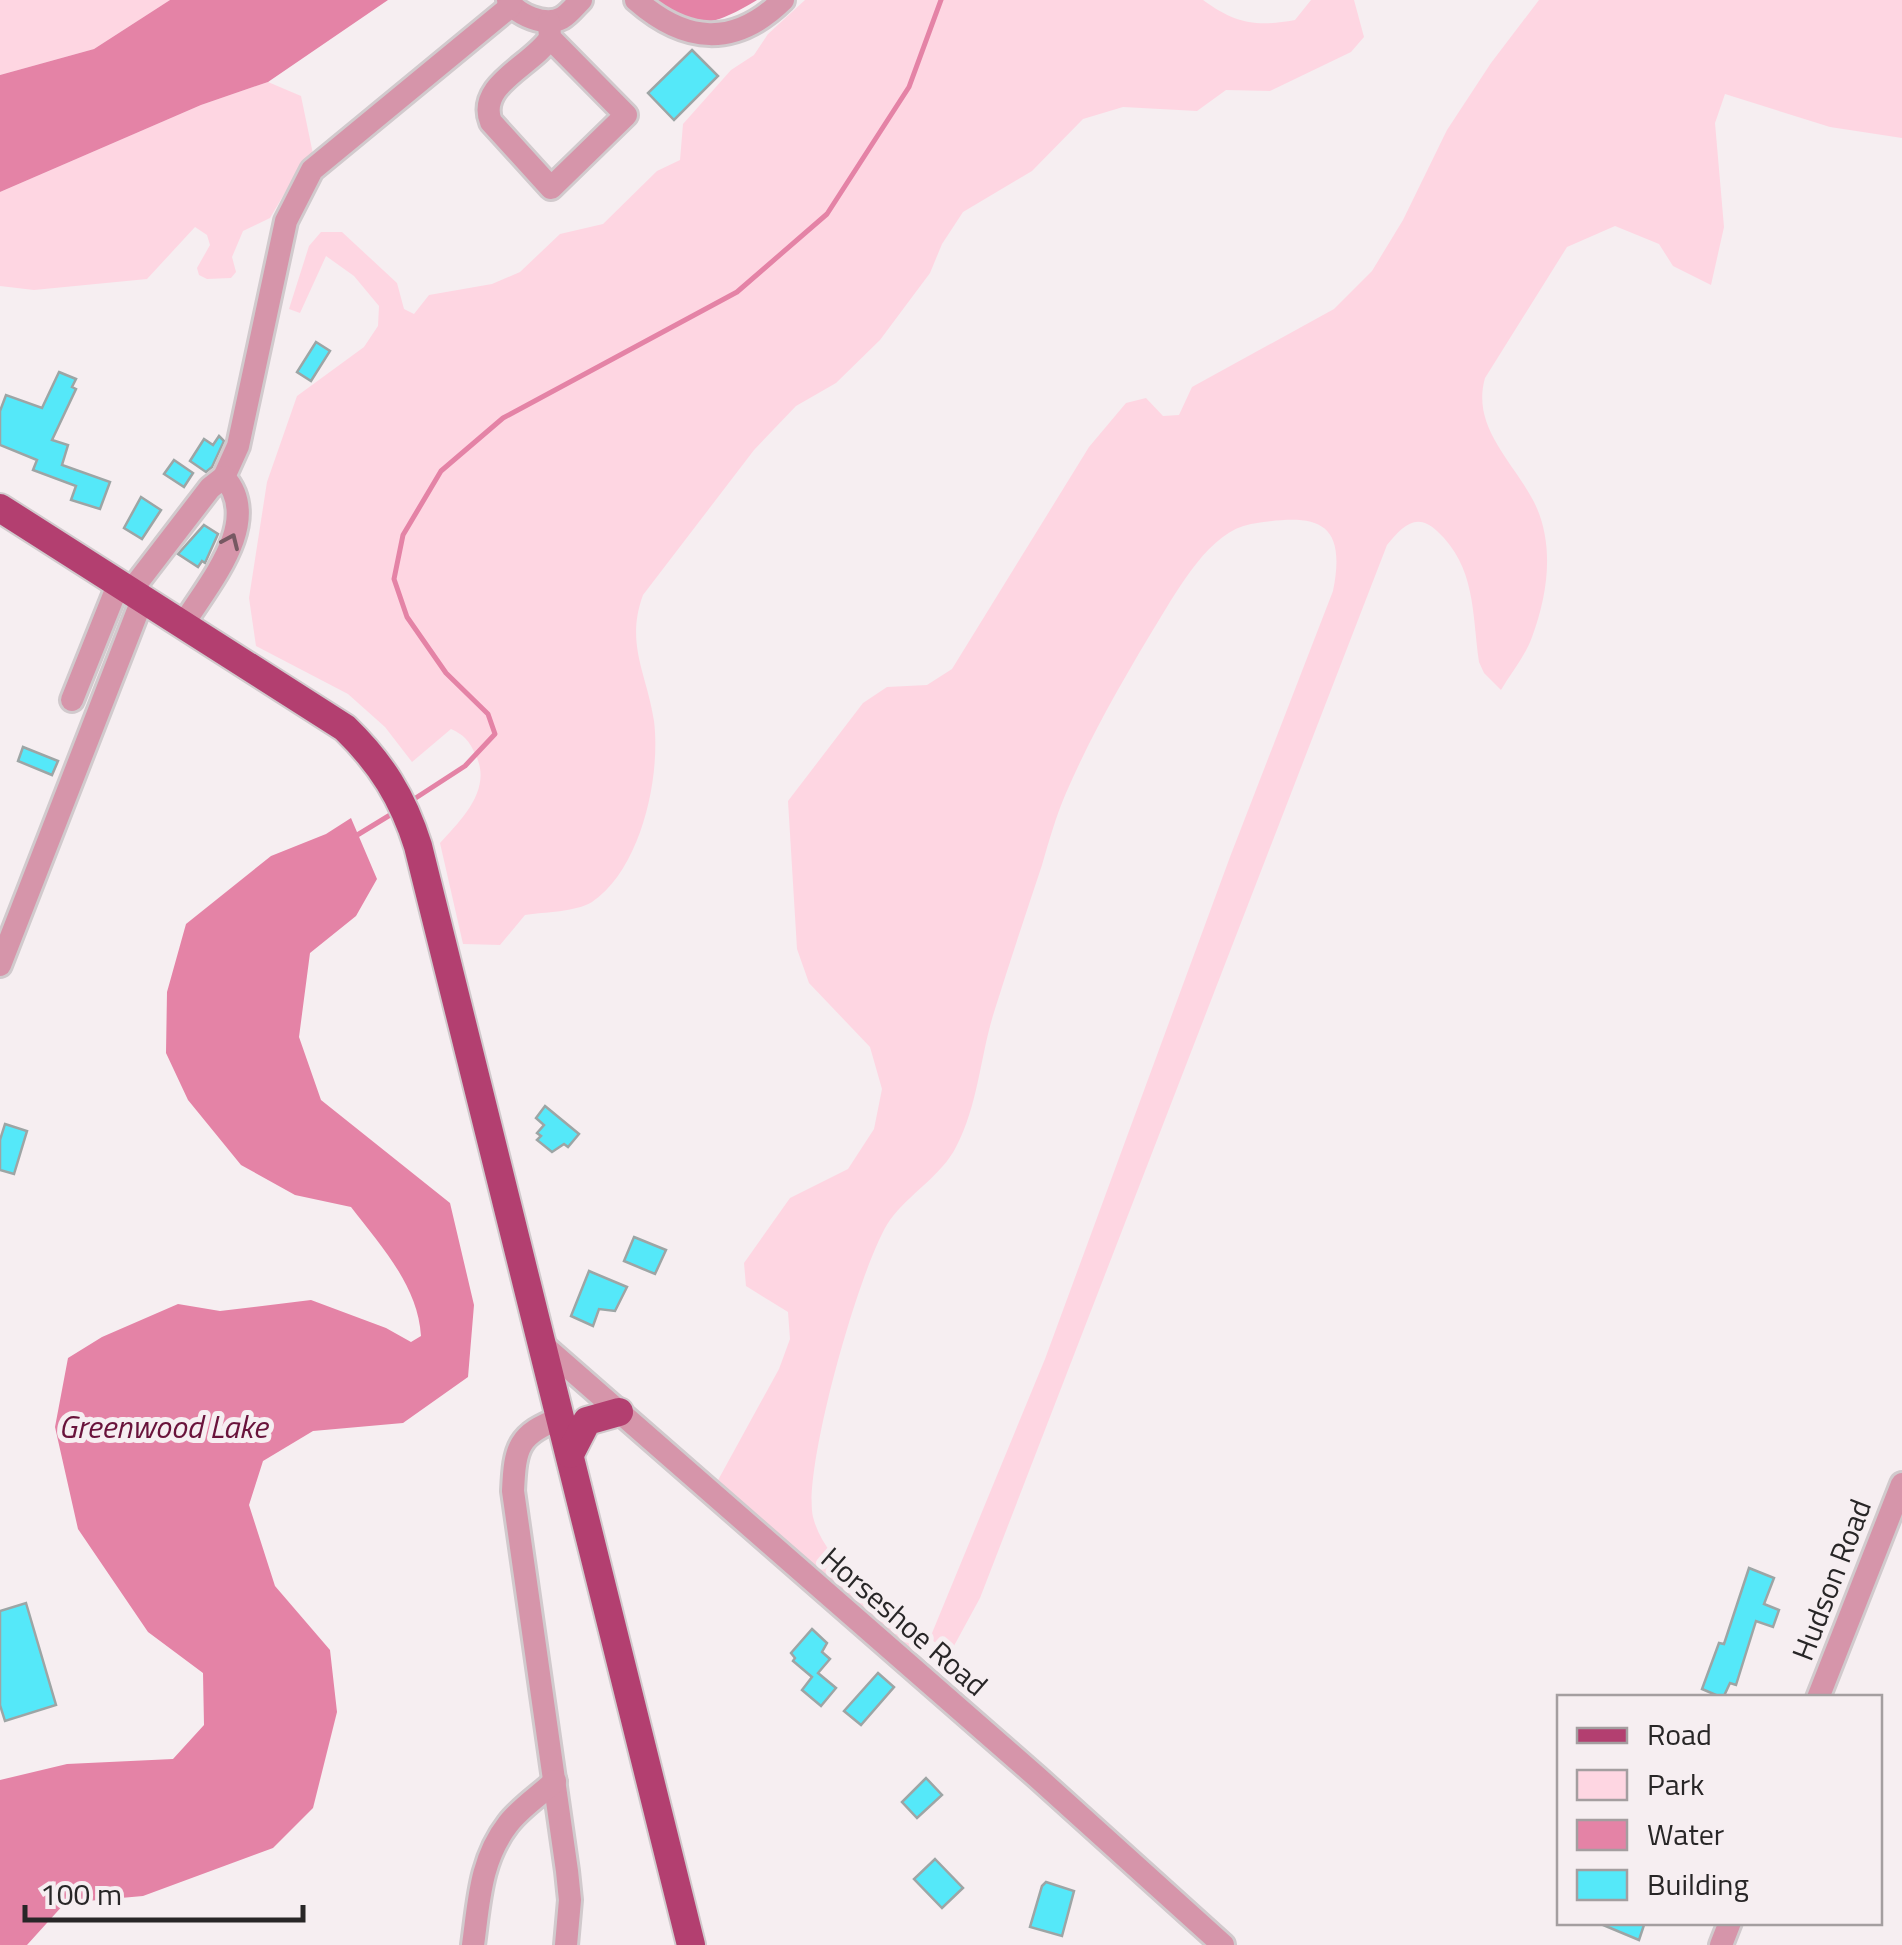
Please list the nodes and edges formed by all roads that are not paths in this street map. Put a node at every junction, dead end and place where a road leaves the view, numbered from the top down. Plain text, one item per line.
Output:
1 (581, 0) edge
2 (636, 0) edge
3 (783, 0) edge
4 (510, 3) edge
5 (550, 30) junction
6 (224, 477) junction
7 (0, 508) edge
8 (130, 593) junction
9 (183, 626) junction
10 (72, 700) dead end
11 (0, 965) edge
12 (544, 1346) junction
13 (619, 1412) junction
14 (560, 1418) junction
15 (570, 1454) junction
16 (1902, 1484) edge
17 (1819, 1695) edge
18 (555, 1782) junction
19 (474, 1945) edge
20 (566, 1945) edge
21 (690, 1945) edge
22 (1223, 1945) edge

1 - 5 street
2 - 3 street
4 - 5 street
4 - 6 street
5 - 5 street
6 - 8 street
9 -> 6 street
7 - 8 main road
8 - 9 main road
8 - 10 street
8 - 11 street
9 - 12 main road
12 - 13 street, Horseshoe Road
12 - 14 main road
13 - 15 main road
13 - 22 street, Horseshoe Road
14 - 15 main road
14 - 18 street
15 - 21 main road
16 - 17 street, Hudson Road
18 - 19 street
18 - 20 street

